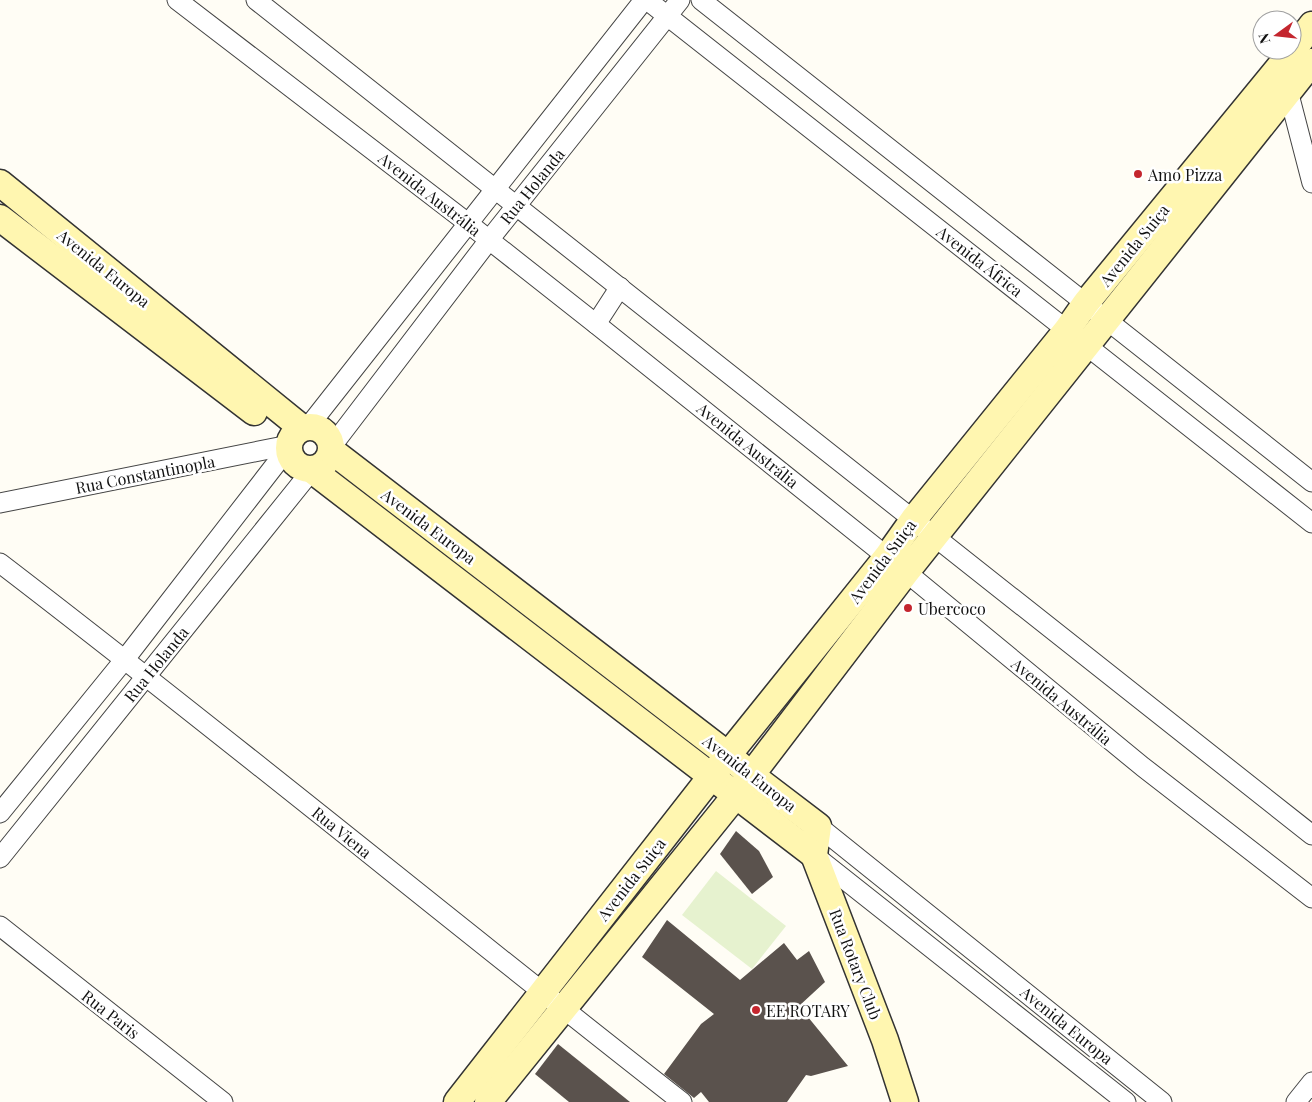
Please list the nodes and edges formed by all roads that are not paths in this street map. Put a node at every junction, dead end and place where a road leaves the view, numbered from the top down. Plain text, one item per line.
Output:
1 (177, 0) edge
2 (256, 0) edge
3 (646, 0) edge
4 (680, 0) edge
5 (701, 0) edge
6 (668, 16) junction
7 (1312, 25) edge
8 (1312, 62) edge
9 (1282, 64) junction
10 (1288, 93) junction
11 (0, 183) edge
12 (1312, 183) edge
13 (496, 189) junction
14 (959, 203) junction
15 (516, 206) junction
16 (0, 218) edge
17 (469, 224) junction
18 (941, 230) junction
19 (490, 240) junction
20 (620, 287) junction
21 (1086, 303) junction
22 (1107, 320) junction
23 (596, 324) junction
24 (1067, 330) junction
25 (1088, 346) junction
26 (296, 437) junction
27 (332, 448) junction
28 (312, 470) junction
29 (1312, 482) edge
30 (0, 502) edge
31 (914, 519) junction
32 (1312, 523) edge
33 (936, 537) junction
34 (0, 563) edge
35 (897, 565) junction
36 (125, 659) junction
37 (146, 676) junction
38 (728, 755) junction
39 (712, 777) junction
40 (744, 785) junction
41 (0, 813) edge
42 (818, 826) junction
43 (1312, 835) edge
44 (814, 855) junction
45 (0, 858) edge
46 (1312, 898) edge
47 (0, 926) edge
48 (553, 1001) junction
49 (1312, 1082) edge
50 (223, 1102) edge
51 (457, 1102) edge
52 (488, 1102) edge
53 (682, 1102) edge
54 (905, 1102) edge
55 (1126, 1102) edge
56 (1162, 1102) edge
57 (1296, 1102) edge

1 - 17 street, Avenida Austrália
2 - 13 street
3 - 6 street, Avenida África
3 - 13 street, Rua Holanda
4 - 6 street, Rua Holanda
5 - 14 street, Avenida África
6 - 15 street, Rua Holanda
6 - 18 street, Avenida África
7 - 9 main road, Avenida Suiça
8 - 10 main road, Avenida Suiça
9 - 10 street
9 - 21 main road, Avenida Suiça
10 - 12 street
10 - 22 main road, Avenida Suiça
11 - 26 main road, Avenida Europa
13 - 15 street
13 - 17 street, Rua Holanda
14 - 18 street
14 - 21 street, Avenida África
15 - 19 street, Rua Holanda
15 - 20 street
16 - 26 main road, Avenida Europa
17 - 19 street, Avenida Austrália
17 - 26 street, Rua Holanda
18 - 24 street, Avenida África
19 - 23 street, Avenida Austrália
19 - 27 street, Rua Holanda
20 - 23 street
20 - 31 street
21 - 22 street, Avenida África
21 - 24 main road, Avenida Suiça
22 - 25 main road, Avenida Suiça
22 - 29 street, Avenida África
23 - 35 street, Avenida Austrália
24 - 25 street, Avenida África
24 - 31 main road, Avenida Suiça
25 - 32 street, Avenida África
25 - 33 main road, Avenida Suiça
26 - 27 main road
26 - 28 main road
26 - 30 street, Rua Constantinopla
26 - 36 street, Rua Holanda
27 - 28 main road
27 - 38 main road, Avenida Europa
28 - 37 street, Rua Holanda
28 - 39 main road, Avenida Europa
31 - 33 street
31 - 35 main road, Avenida Suiça
33 - 35 main road, Avenida Suiça
33 - 43 street
34 - 36 street, Rua Viena
35 - 38 main road, Avenida Suiça
35 - 40 main road, Avenida Suiça
35 - 46 street, Avenida Austrália
36 - 37 street, Rua Viena
36 - 41 street, Rua Holanda
37 - 45 street, Rua Holanda
37 - 48 street, Rua Viena
38 - 39 main road, Avenida Suiça
38 - 40 main road, Avenida Europa
39 - 40 main road, Avenida Europa
39 - 48 main road, Avenida Suiça
40 - 42 main road, Avenida Europa
40 - 44 main road, Avenida Europa
40 - 48 main road, Avenida Suiça
42 - 44 main road, Rua Rotary Club
42 - 56 street, Avenida Europa
44 - 54 main road, Rua Rotary Club
44 - 55 street, Avenida Europa
47 - 50 street, Rua Paris
48 - 51 main road, Avenida Suiça
48 - 52 main road, Avenida Suiça
48 - 53 street, Rua Viena
49 - 57 street

